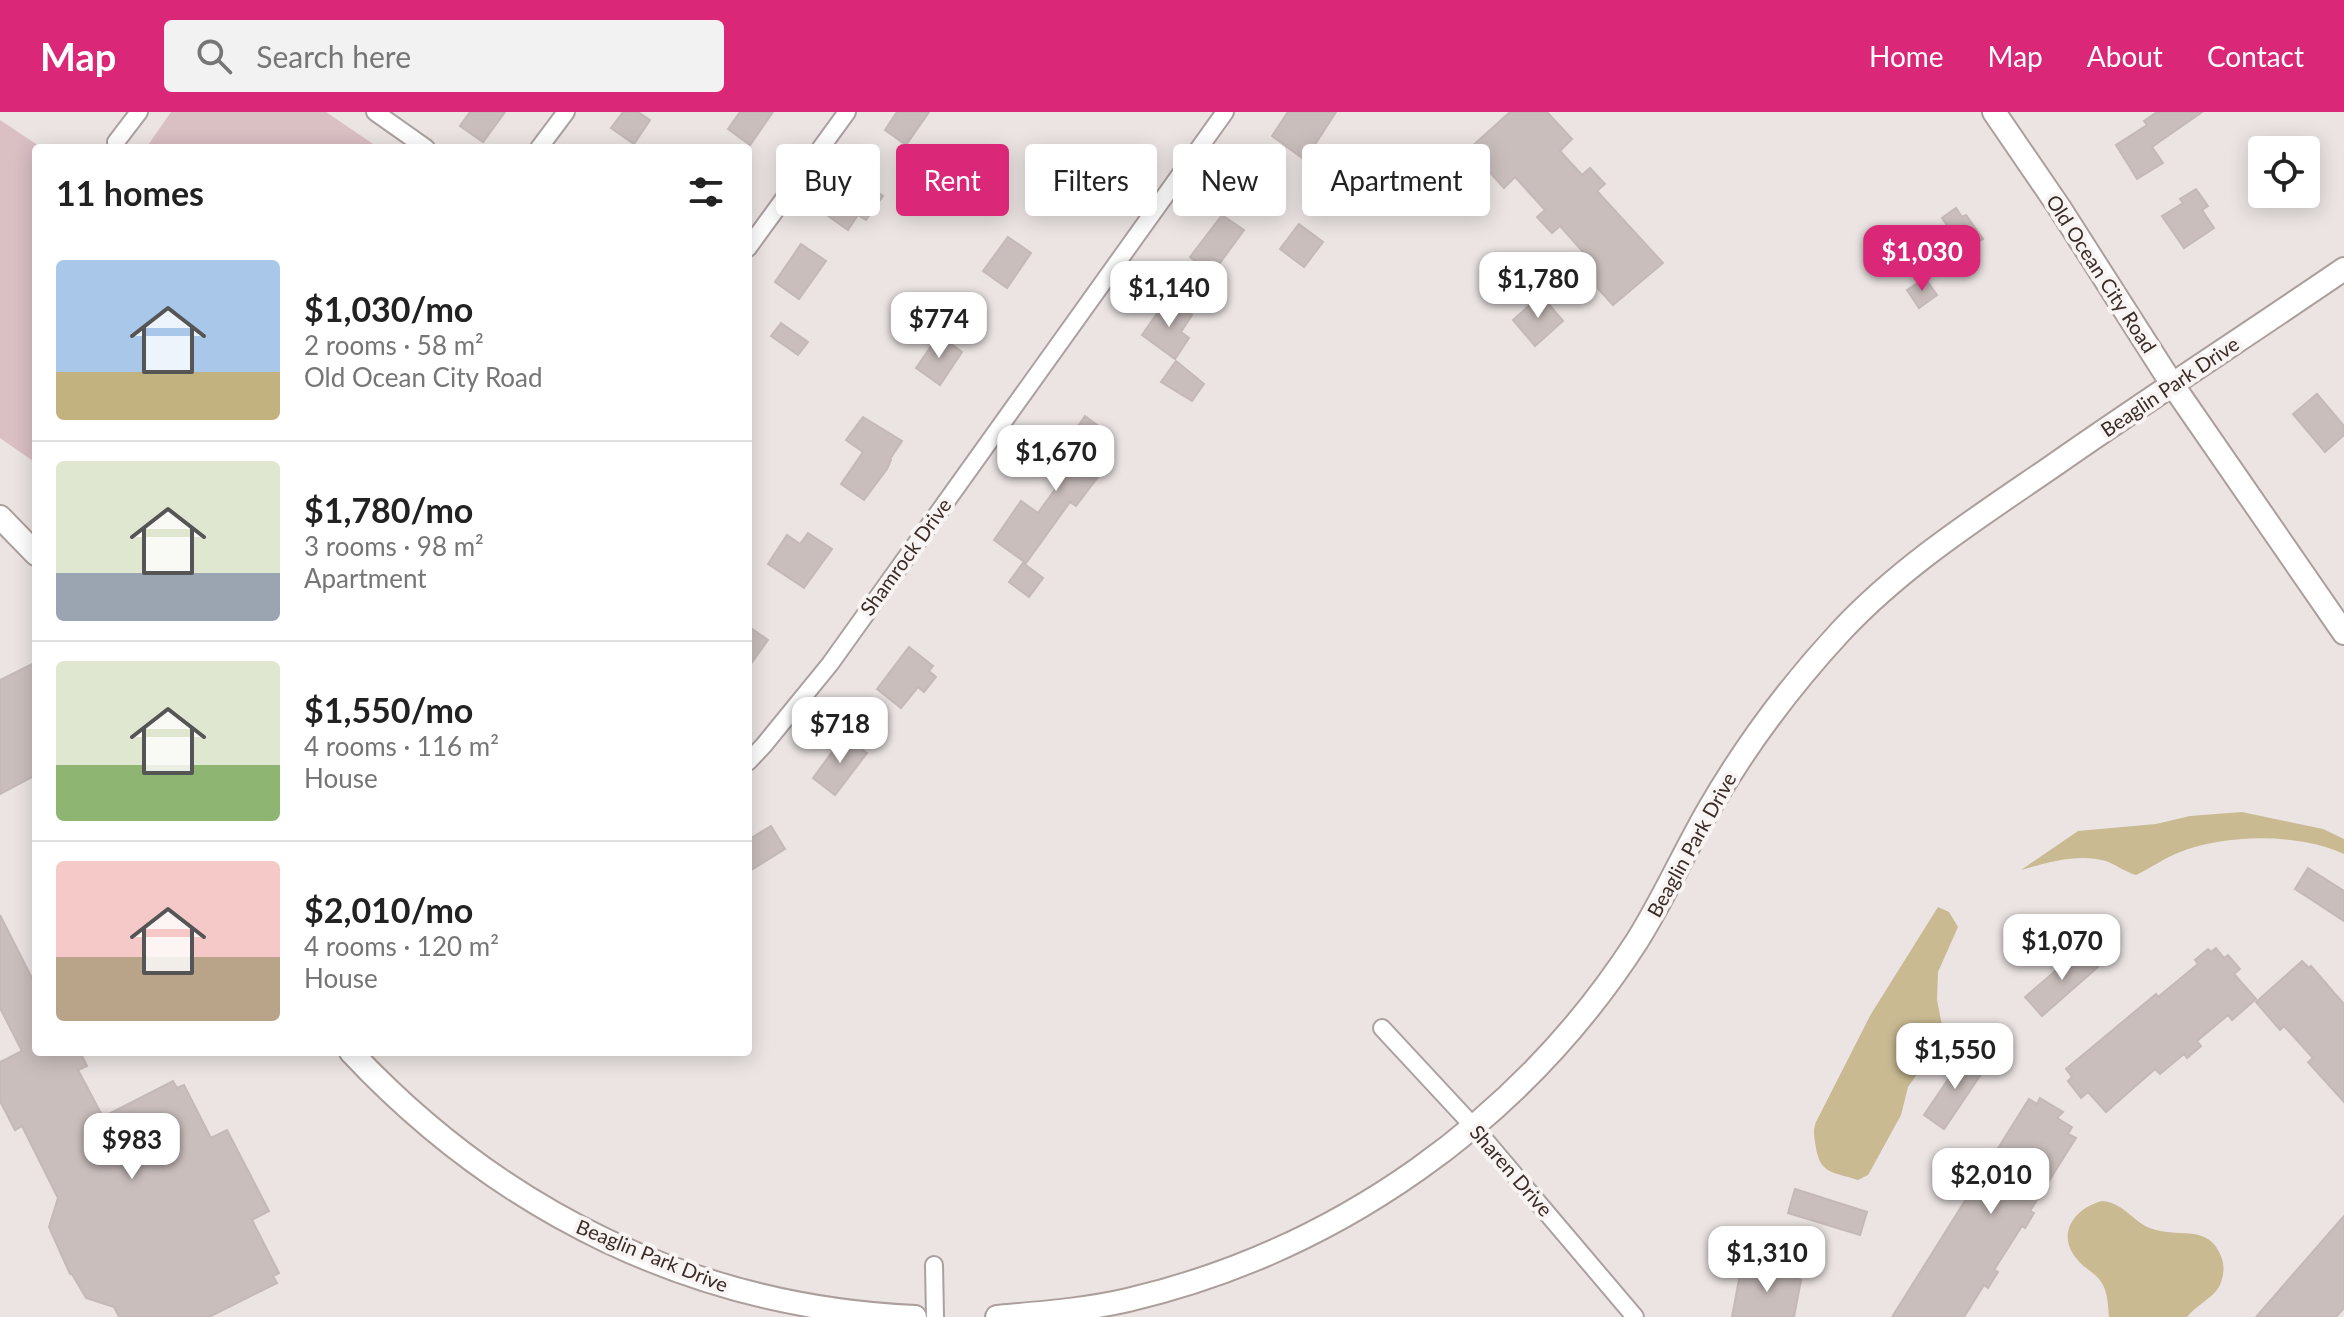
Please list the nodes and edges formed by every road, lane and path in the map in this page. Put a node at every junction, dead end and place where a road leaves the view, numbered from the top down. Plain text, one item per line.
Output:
1 (139, 112) edge
2 (375, 112) edge
3 (566, 112) edge
4 (847, 112) edge
5 (1225, 112) edge
6 (1994, 112) edge
7 (116, 142) dead end
8 (420, 144) edge
9 (542, 144) edge
10 (752, 243) edge
11 (2344, 269) edge
12 (2172, 384) junction
13 (0, 517) edge
14 (32, 550) edge
15 (2344, 633) edge
16 (752, 757) edge
17 (1382, 1028) dead end
18 (355, 1056) edge
19 (1474, 1127) junction
20 (934, 1265) dead end
21 (915, 1317) edge
22 (935, 1317) edge
23 (997, 1317) edge
24 (1635, 1317) edge

1 - 7 street
2 - 8 street
3 - 9 street
4 - 10 street
5 - 16 street, Shamrock Drive
6 - 12 main road, Old Ocean City Road
11 - 12 main road, Beaglin Park Drive
12 - 15 main road, Old Ocean City Road
12 - 19 main road, Beaglin Park Drive
13 - 14 main road
17 - 19 street, Sharen Drive
18 - 21 main road, Beaglin Park Drive
19 - 23 main road, Beaglin Park Drive
19 - 24 street, Sharen Drive
20 - 22 street

